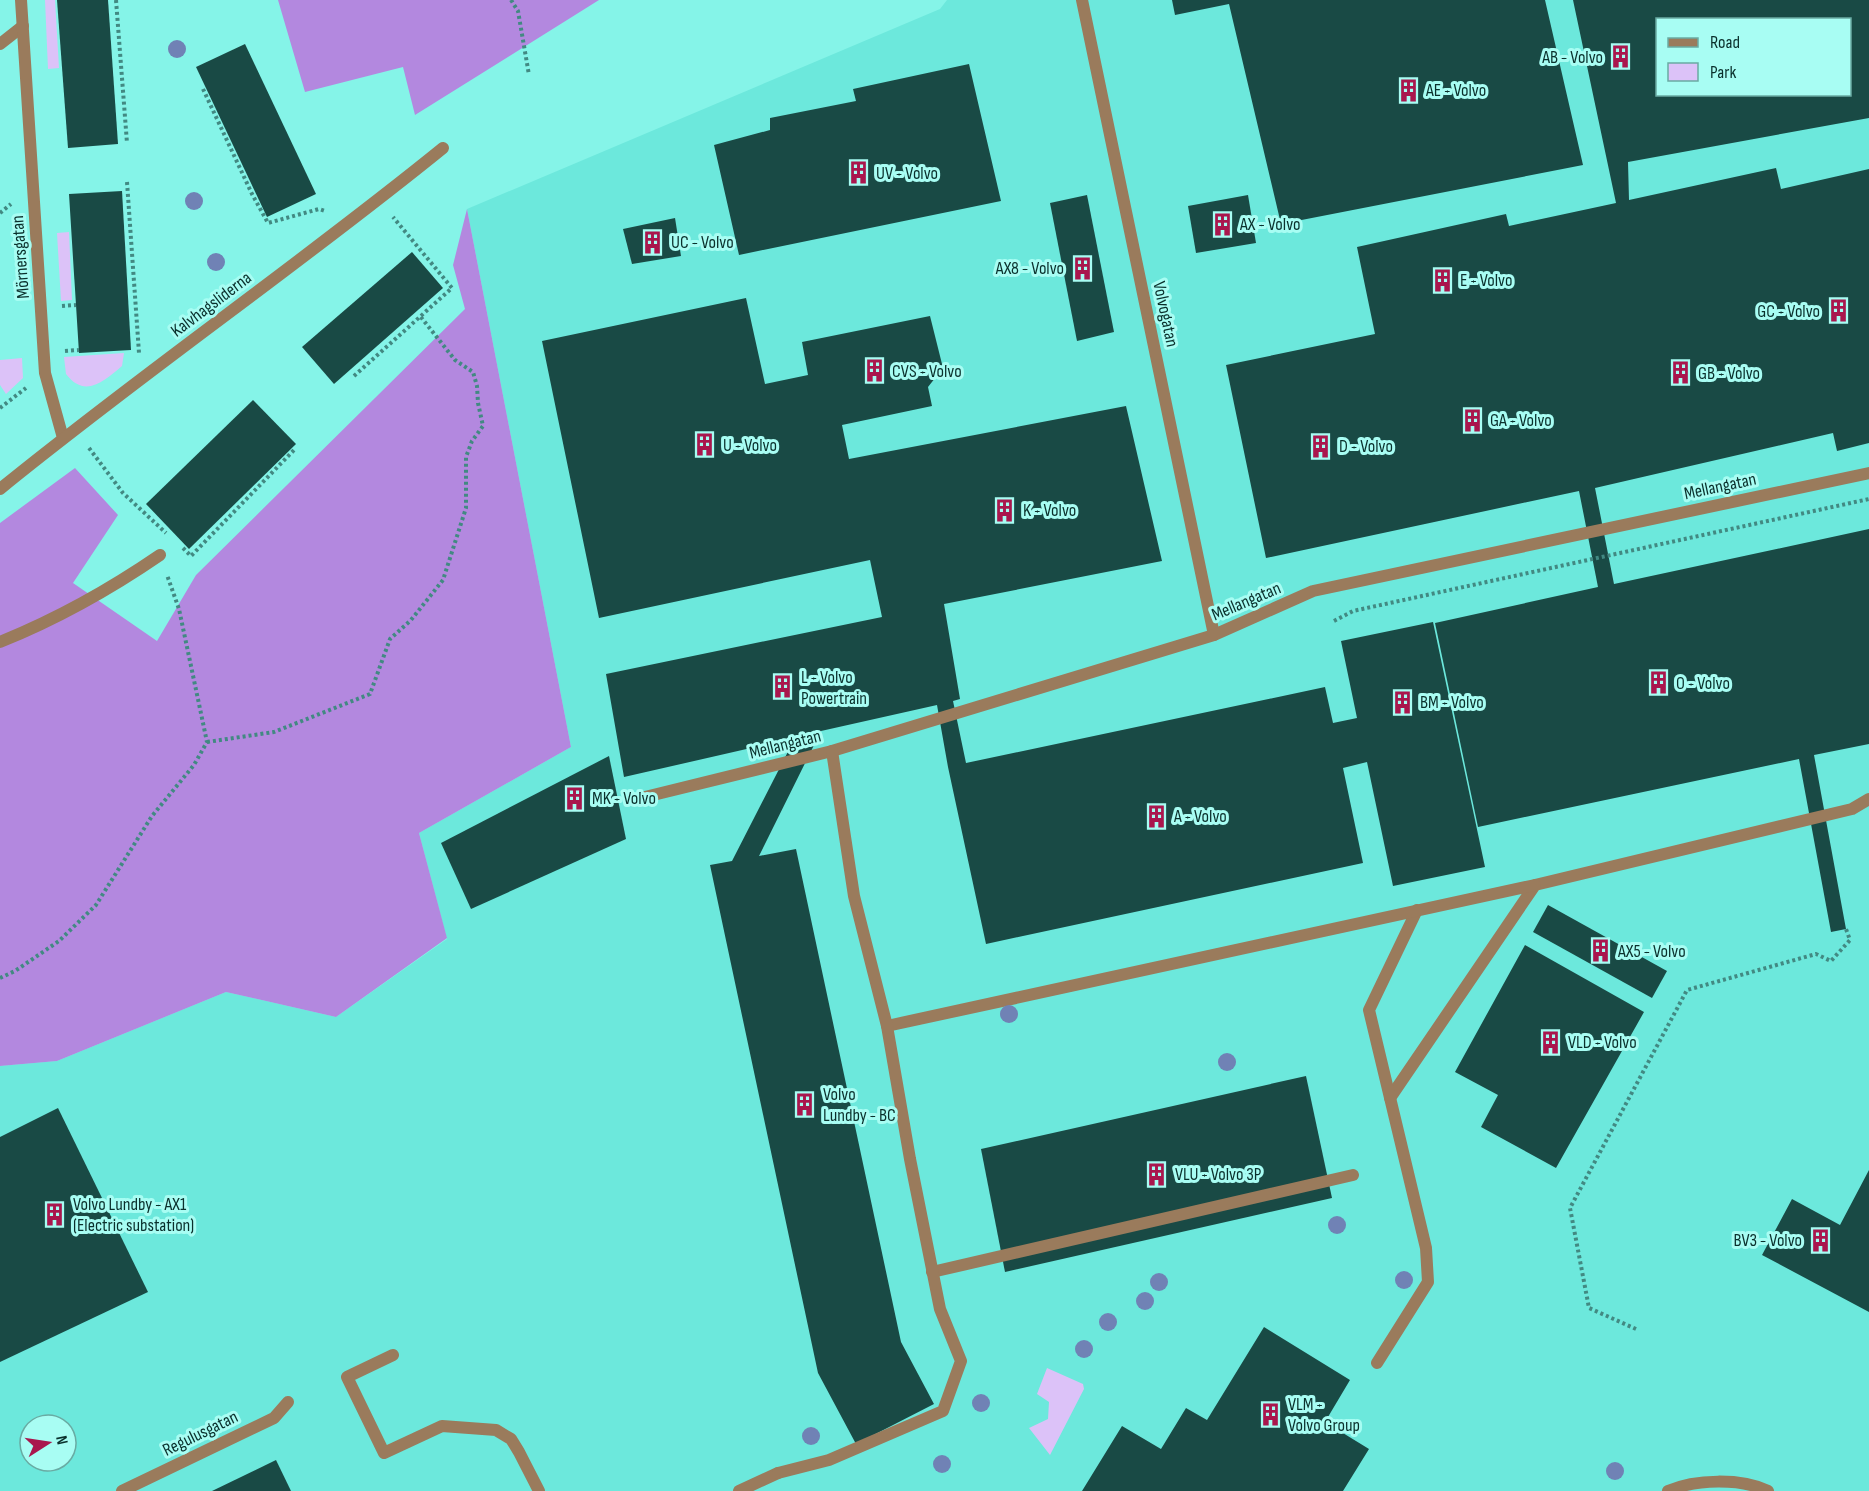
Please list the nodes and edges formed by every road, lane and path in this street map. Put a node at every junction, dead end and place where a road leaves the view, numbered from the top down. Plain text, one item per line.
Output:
1 (21, 0) edge
2 (116, 0) edge
3 (511, 0) edge
4 (1083, 0) edge
5 (23, 26) junction
6 (0, 44) edge
7 (529, 75) dead end
8 (203, 89) dead end
9 (127, 143) dead end
10 (443, 148) dead end
11 (128, 182) dead end
12 (326, 212) dead end
13 (390, 213) dead end
14 (420, 316) junction
15 (140, 357) dead end
16 (354, 376) dead end
17 (28, 387) dead end
18 (0, 408) edge
19 (63, 438) junction
20 (89, 447) dead end
21 (295, 449) dead end
22 (1869, 473) edge
23 (0, 489) edge
24 (1869, 499) edge
25 (159, 555) joint
26 (1334, 621) dead end
27 (1214, 635) junction
28 (0, 642) edge
29 (207, 742) junction
30 (832, 750) junction
31 (645, 797) dead end
32 (1869, 799) edge
33 (1534, 885) junction
34 (1417, 910) junction
35 (1846, 930) dead end
36 (0, 978) edge
37 (887, 1026) junction
38 (1390, 1098) junction
39 (1353, 1175) dead end
40 (932, 1272) junction
41 (1636, 1329) dead end
42 (393, 1355) dead end
43 (1377, 1363) dead end
44 (288, 1402) dead end
45 (122, 1491) edge
46 (539, 1491) edge
47 (739, 1491) edge
48 (1668, 1491) edge
49 (1768, 1491) edge

1 - 5 street, Mörnersgatan
2 - 9 path
3 - 7 path
4 - 27 street, Volvogatan
5 - 6 street
5 - 19 street, Mörnersgatan
8 - 12 path
10 - 19 street, Kalvhagsliderna
11 - 15 path
13 - 14 path
14 - 16 path
14 - 29 path
17 - 18 path
19 - 23 street, Kalvhagsliderna
20 - 21 path
22 - 27 street, Mellangatan
24 - 26 path
25 - 28 street
25 - 29 path
27 - 30 street, Mellangatan
29 - 36 path
30 - 31 street, Mellangatan
30 - 37 street
32 - 33 street
33 - 34 street
33 - 38 street
34 - 37 street
34 - 38 street
35 - 41 path
37 - 40 street
38 - 43 street
39 - 40 street
40 - 47 street
42 - 46 street
44 - 45 street, Regulusgatan
48 - 49 street

